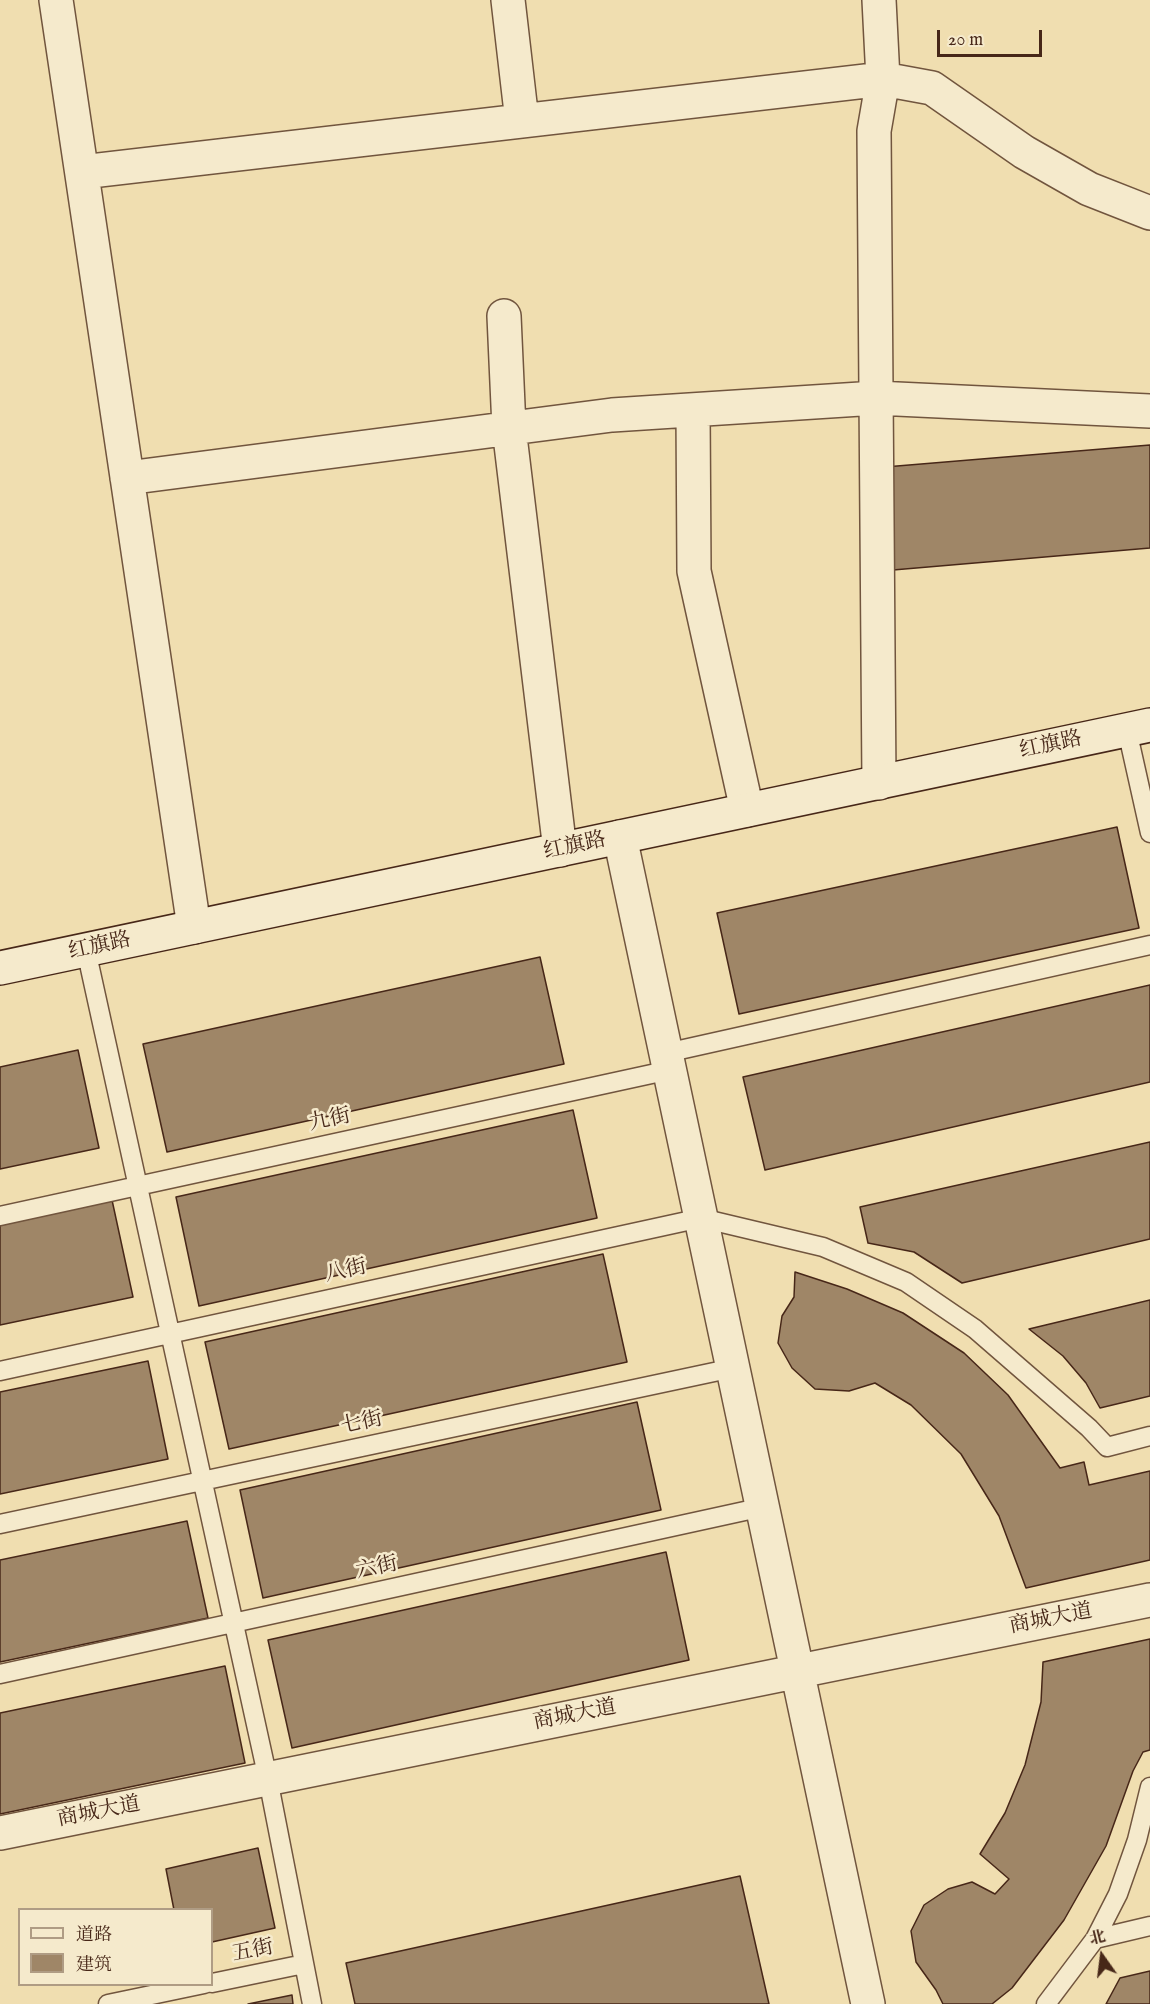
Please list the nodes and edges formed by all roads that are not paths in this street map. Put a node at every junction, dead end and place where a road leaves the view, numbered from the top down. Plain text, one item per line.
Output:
1 (56, 0) edge
2 (507, 0) edge
3 (879, 0) edge
4 (883, 79) junction
5 (522, 121) junction
6 (82, 172) junction
7 (1150, 213) edge
8 (504, 316) dead end
9 (876, 398) junction
10 (693, 410) junction
11 (1150, 411) edge
12 (509, 428) junction
13 (127, 478) junction
14 (1139, 727) edge
15 (879, 783) junction
16 (747, 810) junction
17 (1150, 833) edge
18 (620, 837) junction
19 (560, 850) junction
20 (194, 927) junction
21 (1150, 945) edge
22 (86, 950) junction
23 (0, 968) edge
24 (668, 1061) junction
25 (138, 1186) junction
26 (0, 1216) edge
27 (701, 1218) junction
28 (170, 1334) junction
29 (733, 1368) junction
30 (0, 1371) edge
31 (1150, 1436) edge
32 (202, 1481) junction
33 (763, 1507) junction
34 (0, 1524) edge
35 (1150, 1600) edge
36 (234, 1623) junction
37 (797, 1671) junction
38 (0, 1674) edge
39 (268, 1779) junction
40 (1150, 1787) edge
41 (0, 1833) edge
42 (1150, 1926) edge
43 (1095, 1939) junction
44 (304, 1964) junction
45 (213, 1983) edge
46 (194, 1986) edge
47 (108, 2004) edge
48 (312, 2004) edge
49 (868, 2004) edge
50 (1046, 2004) edge

1 - 6 street
2 - 5 street
3 - 4 street
4 - 5 street
4 - 7 street
4 - 9 street
5 - 6 street
6 - 13 street
8 - 12 street
9 - 10 street
9 - 11 street
9 - 15 street
10 - 12 street
10 - 16 street
12 - 13 street
12 - 19 street
13 - 20 street
14 - 15 street, 红旗路
14 - 17 lane
15 - 16 street, 红旗路
16 - 18 street, 红旗路
18 - 19 street, 红旗路
18 - 24 street
19 - 20 street, 红旗路
20 - 22 street, 红旗路
21 - 24 lane, 九街
22 - 23 street, 红旗路
22 - 25 lane
24 - 25 lane, 九街
24 - 27 street
25 - 26 lane, 九街
25 - 28 lane
27 - 28 lane, 八街
27 - 29 street
27 - 31 lane
28 - 30 lane, 八街
28 - 32 lane
29 - 32 lane, 七街
29 - 33 street
32 - 34 lane, 七街
32 - 36 lane
33 - 36 lane, 六街
33 - 37 street
35 - 37 street, 商城大道
36 - 38 lane, 六街
36 - 39 lane
37 - 39 street, 商城大道
37 - 49 street
39 - 41 street, 商城大道
39 - 44 lane
40 - 43 lane
42 - 43 lane
43 - 50 lane
44 - 45 lane, 五街
44 - 48 lane
46 - 47 lane

